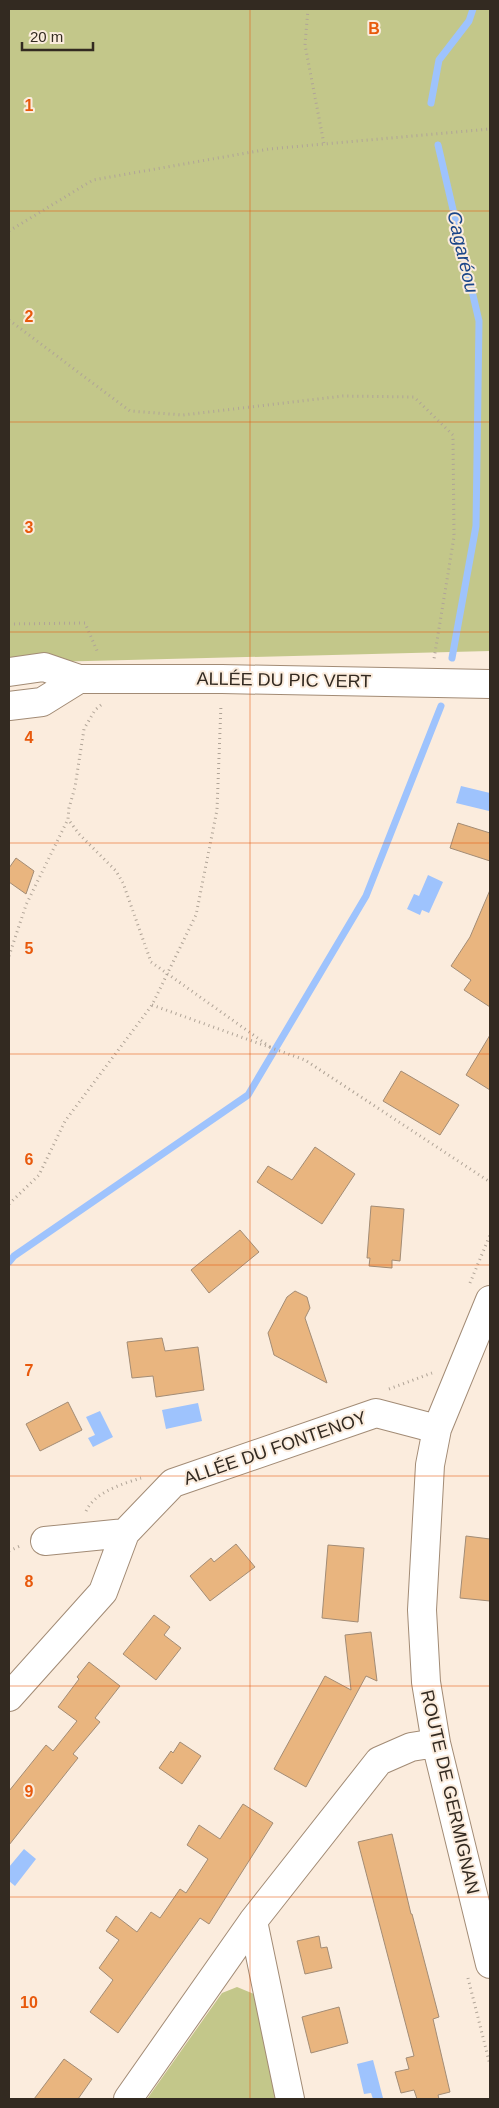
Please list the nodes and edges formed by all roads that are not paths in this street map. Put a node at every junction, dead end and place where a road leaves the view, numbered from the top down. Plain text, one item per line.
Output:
1 (9, 672) edge
2 (79, 679) junction
3 (490, 684) edge
4 (9, 706) edge
5 (490, 1300) edge
6 (437, 1429) junction
7 (126, 1533) junction
8 (45, 1541) dead end
9 (9, 1697) edge
10 (436, 1743) junction
11 (253, 1921) junction
12 (490, 1964) edge
13 (128, 2099) edge
14 (290, 2099) edge

1 - 2 street, ALLÉE DU PIC VERT
2 - 3 street, ALLÉE DU PIC VERT
2 - 4 street
5 - 6 street, ROUTE DE GERMIGNAN
6 - 7 street, ALLÉE DU FONTENOY
6 - 10 street, ROUTE DE GERMIGNAN
7 - 8 street
7 - 9 street, ALLÉE DU FONTENOY
10 - 11 street
10 - 12 street, ROUTE DE GERMIGNAN
11 - 13 street
11 - 14 street

